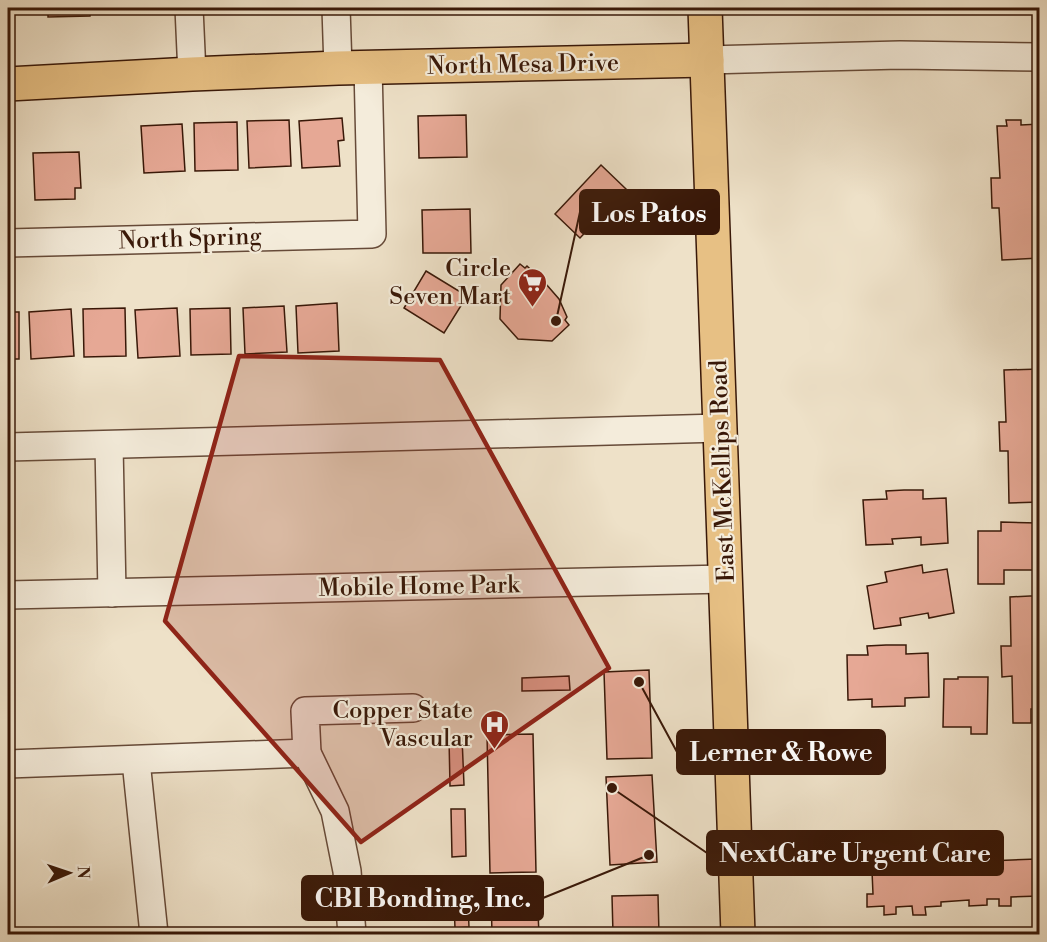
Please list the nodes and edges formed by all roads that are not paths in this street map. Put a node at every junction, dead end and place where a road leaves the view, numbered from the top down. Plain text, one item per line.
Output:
1 (189, 8) edge
2 (336, 8) edge
3 (705, 8) edge
4 (1040, 57) edge
5 (707, 60) junction
6 (353, 67) junction
7 (192, 74) junction
8 (8, 84) edge
9 (8, 243) edge
10 (720, 428) junction
11 (109, 445) junction
12 (8, 447) edge
13 (726, 579) junction
14 (112, 593) junction
15 (8, 595) edge
16 (413, 708) dead end
17 (307, 753) junction
18 (136, 761) junction
19 (8, 764) edge
20 (154, 934) edge
21 (352, 934) edge
22 (738, 934) edge

1 - 7 street
2 - 6 street
3 - 5 main road, East McKellips Road
4 - 5 street, North Mesa Drive
5 - 6 main road, North Mesa Drive
5 - 10 main road, East McKellips Road
6 - 7 main road, North Mesa Drive
6 - 9 street, North Spring
7 - 8 main road, North Mesa Drive
10 - 11 street
10 - 13 main road, East McKellips Road
11 - 12 street
11 - 14 street
13 - 14 street, Mobile Home Park
13 - 22 main road, East McKellips Road
14 - 15 street, Mobile Home Park
16 - 17 street
17 - 18 street
17 - 21 street
18 - 19 street
18 - 20 street

